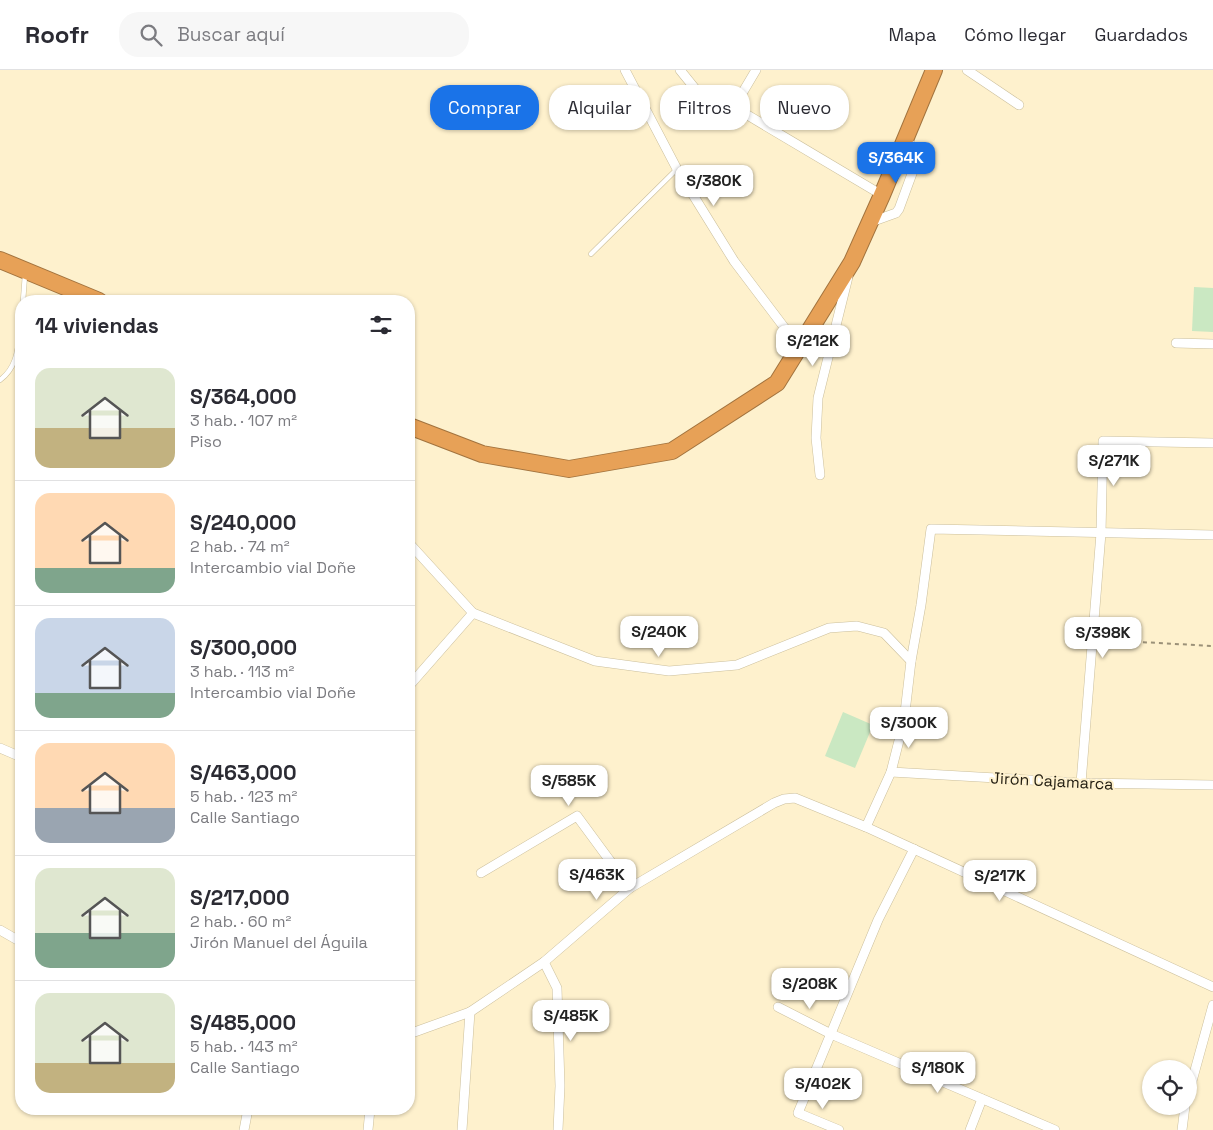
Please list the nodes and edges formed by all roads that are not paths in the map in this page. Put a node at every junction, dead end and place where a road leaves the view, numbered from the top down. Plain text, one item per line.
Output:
1 (625, 70) edge
2 (680, 70) edge
3 (756, 70) edge
4 (934, 70) edge
5 (967, 70) edge
6 (692, 85) edge
7 (747, 85) edge
8 (1019, 105) dead end
9 (750, 117) edge
10 (906, 138) junction
11 (677, 170) junction
12 (882, 195) junction
13 (870, 222) junction
14 (591, 254) dead end
15 (0, 260) edge
16 (852, 262) junction
17 (25, 271) junction
18 (23, 295) edge
19 (84, 295) edge
20 (1176, 343) dead end
21 (1213, 344) edge
22 (799, 347) junction
23 (15, 361) edge
24 (0, 380) edge
25 (415, 428) edge
26 (1213, 443) edge
27 (820, 475) dead end
28 (1101, 532) junction
29 (1213, 535) edge
30 (415, 550) edge
31 (473, 613) junction
32 (911, 661) junction
33 (415, 679) edge
34 (0, 748) edge
35 (15, 754) edge
36 (891, 772) junction
37 (1081, 783) junction
38 (1213, 785) edge
39 (866, 827) junction
40 (914, 849) junction
41 (481, 873) dead end
42 (630, 888) junction
43 (0, 930) edge
44 (15, 939) edge
45 (544, 962) junction
46 (1213, 987) edge
47 (1213, 1005) edge
48 (778, 1007) dead end
49 (470, 1012) junction
50 (415, 1032) edge
51 (831, 1034) junction
52 (1197, 1063) edge
53 (982, 1099) junction
54 (247, 1115) edge
55 (369, 1115) edge
56 (1184, 1115) edge
57 (244, 1130) edge
58 (368, 1130) edge
59 (462, 1130) edge
60 (558, 1130) edge
61 (839, 1130) edge
62 (970, 1130) edge
63 (1055, 1130) edge
64 (1182, 1130) edge

1 - 11 street
2 - 6 street
3 - 7 street
4 - 10 highway
5 - 8 street
9 - 12 street
10 - 12 highway
10 - 13 street
11 - 14 lane
11 - 22 street
12 - 13 highway
13 - 16 highway
15 - 17 highway
16 - 22 highway
16 - 27 street
17 - 18 lane
17 - 19 highway
20 - 21 street
22 - 25 highway
23 - 24 lane
26 - 28 street
28 - 29 street
28 - 32 street
28 - 37 street
30 - 31 street
31 - 32 street
31 - 33 street
32 - 36 street
34 - 35 street
36 - 37 street, Jirón Cajamarca
36 - 39 street
37 - 38 street, Jirón Cajamarca
39 - 40 street
39 - 42 street
40 - 46 street
40 - 51 street
41 - 42 street
42 - 45 street
43 - 44 street
45 - 49 street
45 - 60 street
47 - 52 street
48 - 51 street
49 - 50 street
49 - 59 street
51 - 53 street
51 - 61 street
53 - 62 street
53 - 63 street
54 - 57 street
55 - 58 street
56 - 64 street

